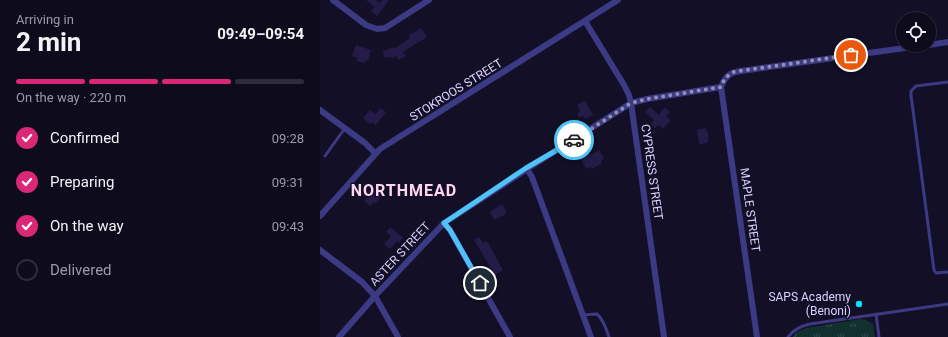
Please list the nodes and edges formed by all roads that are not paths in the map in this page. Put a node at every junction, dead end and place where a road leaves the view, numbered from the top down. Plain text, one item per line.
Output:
1 (333, 0) edge
2 (429, 0) edge
3 (618, 0) edge
4 (585, 21) junction
5 (948, 42) edge
6 (936, 44) edge
7 (896, 49) edge
8 (948, 82) edge
9 (721, 87) junction
10 (631, 103) junction
11 (320, 110) edge
12 (345, 128) junction
13 (375, 153) junction
14 (325, 156) dead end
15 (526, 168) junction
16 (320, 216) edge
17 (444, 223) junction
18 (320, 250) edge
19 (948, 272) edge
20 (375, 296) junction
21 (948, 304) edge
22 (876, 314) junction
23 (582, 315) junction
24 (340, 337) edge
25 (398, 337) edge
26 (510, 337) edge
27 (590, 337) edge
28 (609, 337) edge
29 (664, 337) edge
30 (757, 337) edge
31 (788, 337) edge
32 (879, 337) edge

1 - 2 street
3 - 4 street, STOKROOS STREET
4 - 10 street, CYPRESS STREET
4 - 13 street, STOKROOS STREET
5 - 6 street
7 - 9 street
8 - 19 lane
9 - 10 street, ASTER STREET
9 - 30 street, MAPLE STREET
10 - 15 street, ASTER STREET
10 - 29 street, CYPRESS STREET
11 - 12 street
12 - 13 street
12 - 14 lane
13 - 16 street, STOKROOS STREET
15 - 17 street, ASTER STREET
15 - 23 street
17 - 20 street, ASTER STREET
17 - 26 street
18 - 20 street
20 - 24 street, ASTER STREET
20 - 25 street
21 - 22 lane
22 - 31 lane
22 - 32 lane
23 - 27 street
23 - 28 lane

